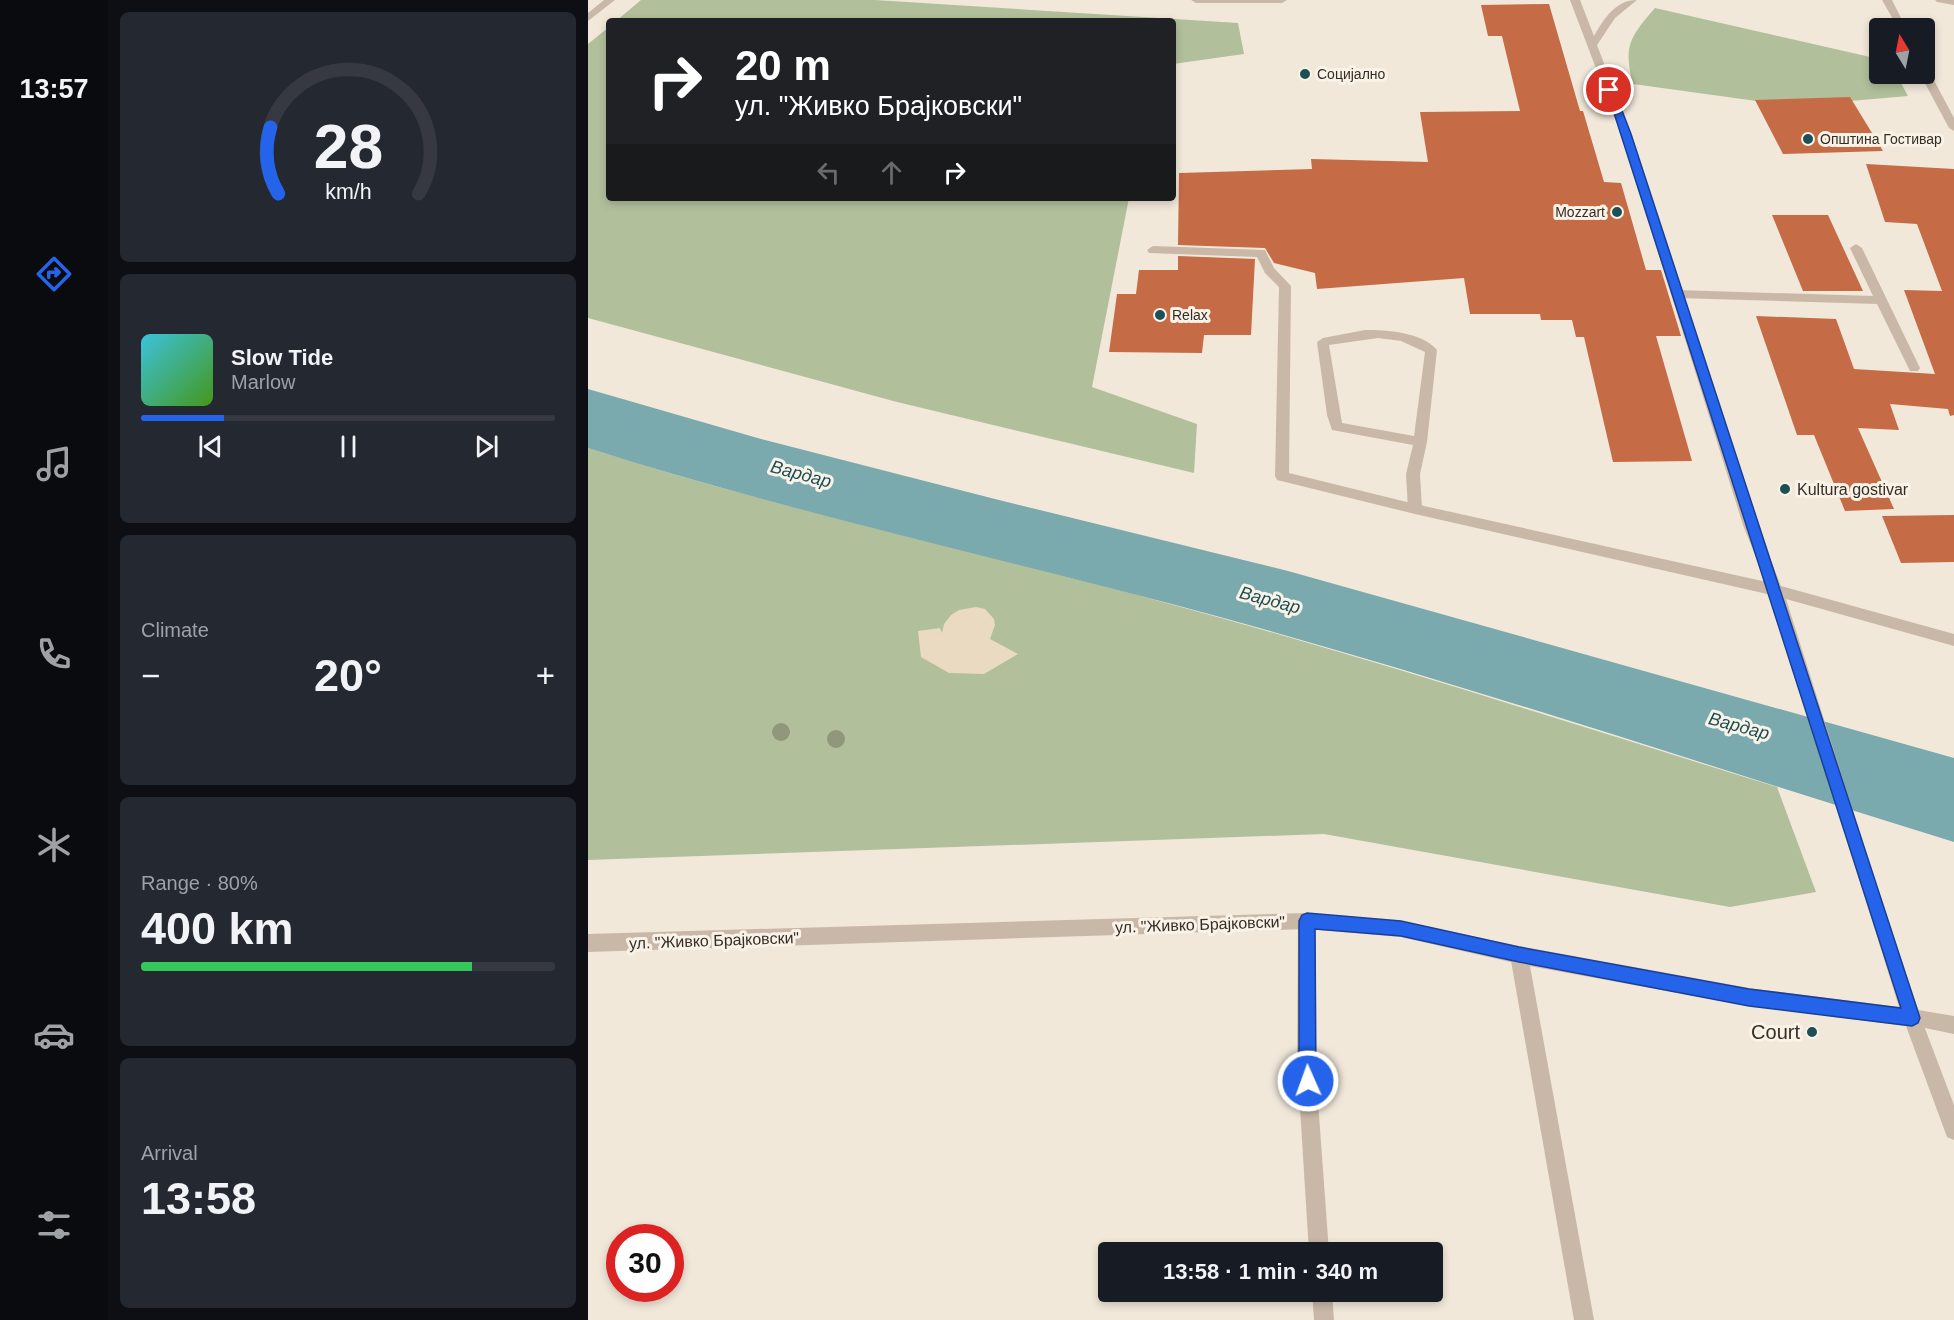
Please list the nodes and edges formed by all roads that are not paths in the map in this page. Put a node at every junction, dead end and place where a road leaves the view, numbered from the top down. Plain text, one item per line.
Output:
1 (610, 0) edge
2 (1196, 0) edge
3 (1282, 0) edge
4 (1575, 0) edge
5 (1632, 0) edge
6 (1887, 0) edge
7 (1940, 0) edge
8 (1954, 2) edge
9 (588, 18) edge
10 (1897, 18) edge
11 (1592, 46) junction
12 (1931, 84) edge
13 (1954, 128) edge
14 (1856, 248) dead end
15 (1153, 250) dead end
16 (1677, 294) junction
17 (1882, 300) junction
18 (1914, 368) dead end
19 (1420, 442) junction
20 (1415, 509) junction
21 (1776, 590) junction
22 (1954, 640) edge
23 (1307, 921) junction
24 (588, 943) edge
25 (1519, 955) junction
26 (1912, 1018) junction
27 (1954, 1025) edge
28 (1954, 1130) edge
29 (1318, 1242) edge
30 (1323, 1302) edge
31 (1324, 1320) edge
32 (1584, 1320) edge

1 - 9 street
2 - 3 street
4 - 11 street
5 - 11 street
6 - 10 street
7 - 8 street
11 - 16 street
12 - 13 street
14 - 17 street
15 - 20 street
16 - 17 street
16 - 21 street
17 - 18 street
19 - 19 street
19 - 20 street
20 - 21 street
21 - 22 street
21 - 26 street
23 - 24 street, ул. "Живко Брајковски"
23 - 25 street, ул. "Живко Брајковски"
23 - 29 street
25 - 26 street, ул. "Живко Брајковски"
25 - 32 street
26 - 27 street, ул. "Живко Брајковски"
26 - 28 street
30 - 31 street

